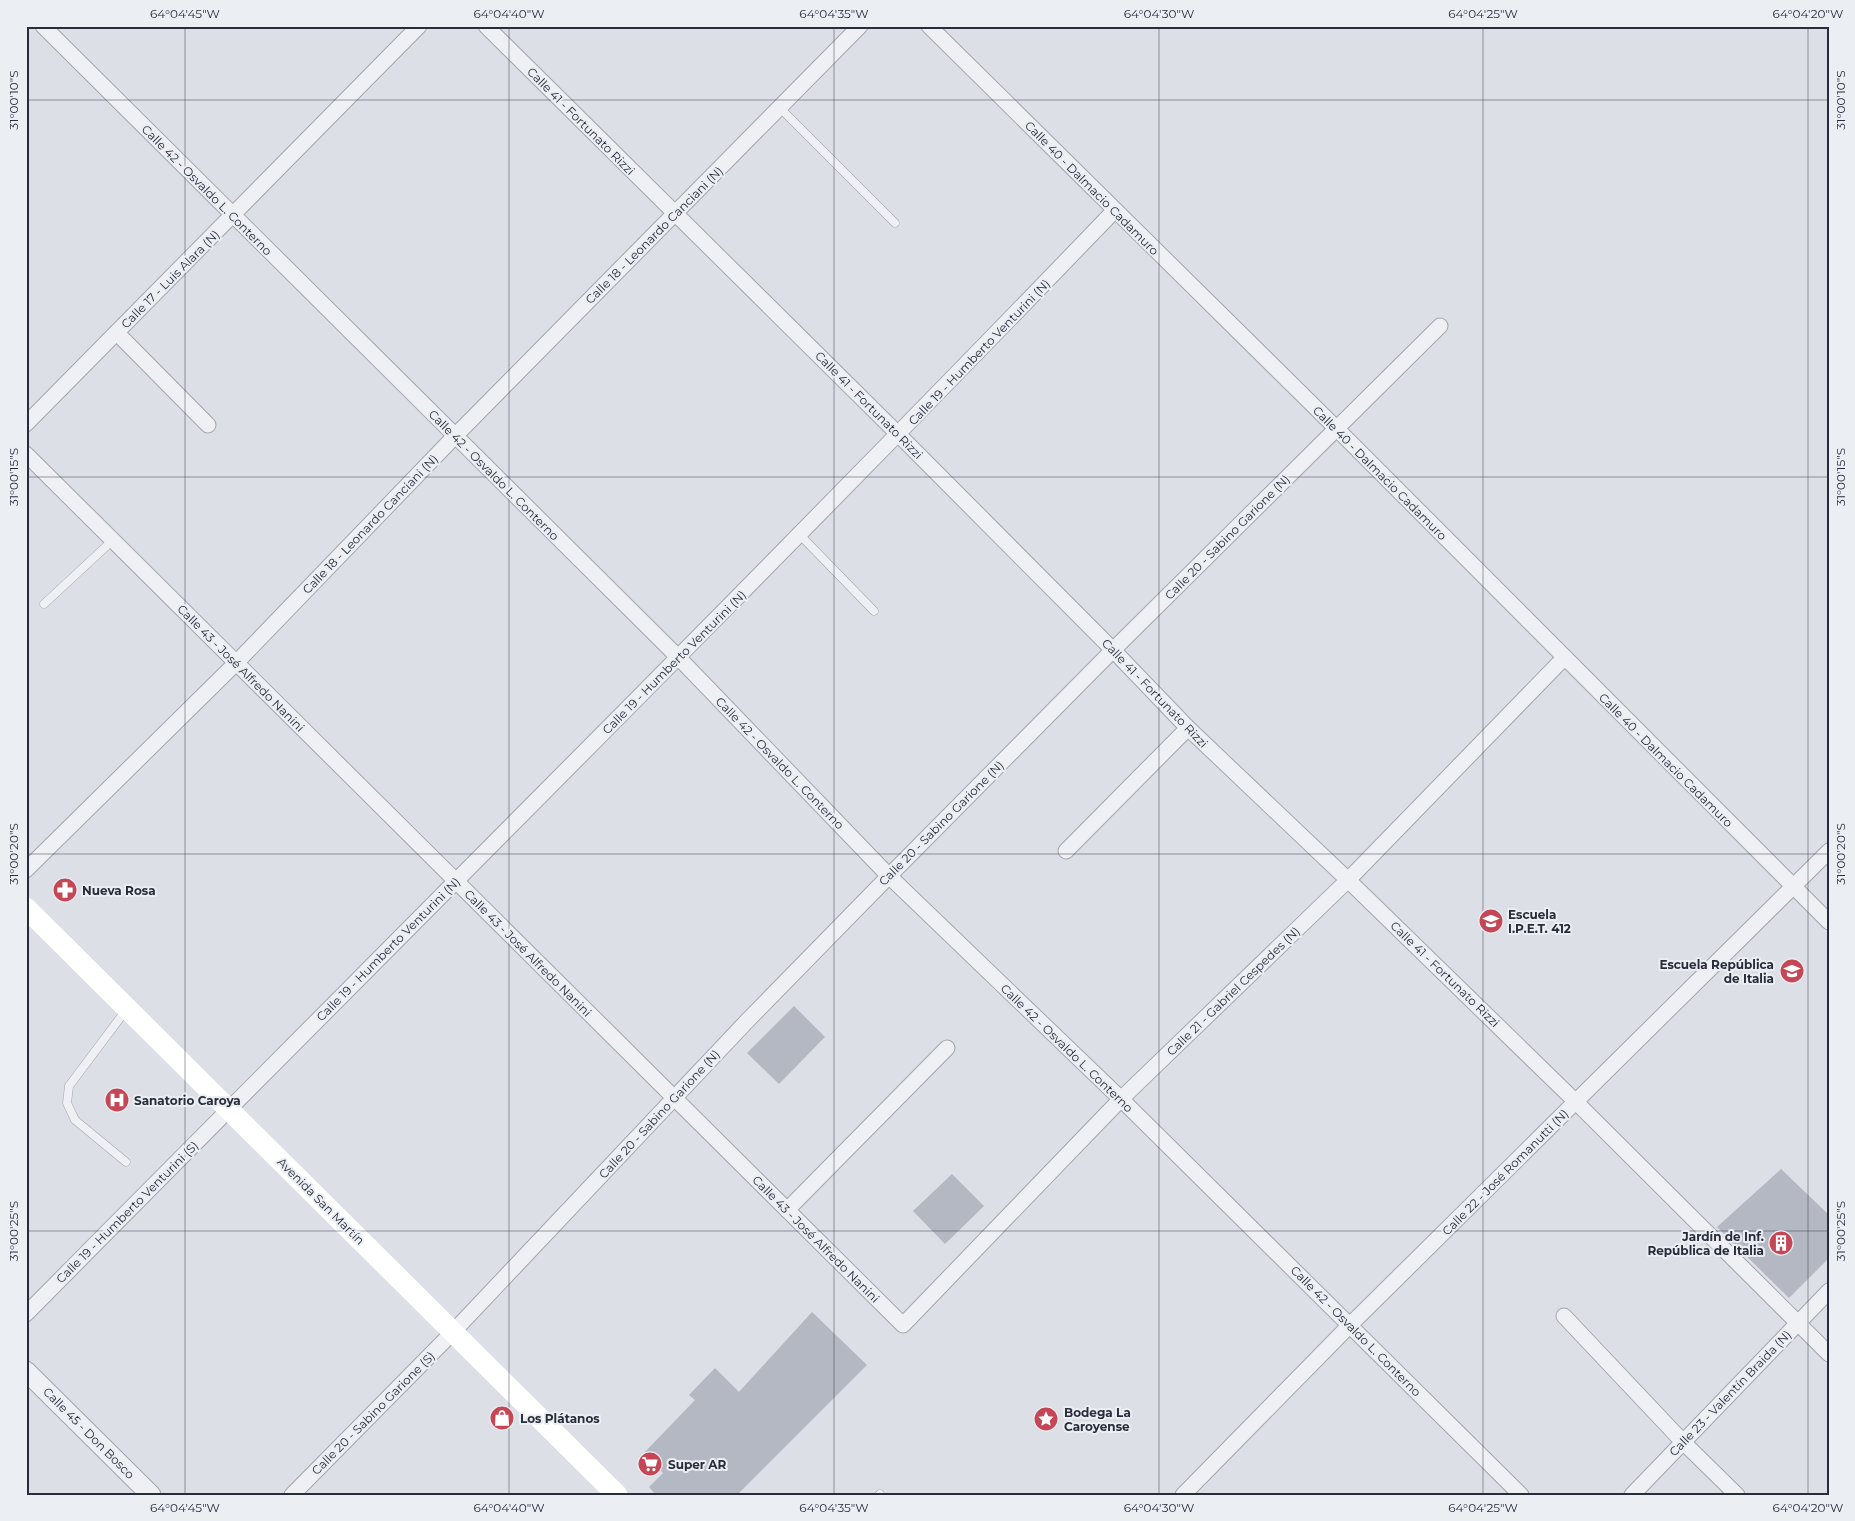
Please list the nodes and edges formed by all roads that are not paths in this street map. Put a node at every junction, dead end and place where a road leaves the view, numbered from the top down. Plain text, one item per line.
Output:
1 (42, 26) edge
2 (419, 26) edge
3 (486, 26) edge
4 (860, 26) edge
5 (929, 26) edge
6 (780, 108) junction
7 (1115, 210) junction
8 (675, 214) junction
9 (233, 216) junction
10 (895, 223) dead end
11 (1440, 326) dead end
12 (117, 333) junction
13 (26, 424) edge
14 (208, 425) dead end
15 (1337, 428) junction
16 (899, 434) junction
17 (455, 436) junction
18 (26, 454) edge
19 (800, 535) junction
20 (113, 540) junction
21 (44, 604) dead end
22 (874, 611) dead end
23 (1113, 650) junction
24 (679, 658) junction
25 (1564, 658) junction
26 (236, 663) junction
27 (1188, 728) junction
28 (1066, 851) dead end
29 (1829, 851) edge
30 (26, 870) edge
31 (889, 876) junction
32 (1348, 880) junction
33 (456, 882) junction
34 (1793, 887) junction
35 (26, 908) edge
36 (1829, 922) edge
37 (127, 1009) junction
38 (947, 1048) dead end
39 (674, 1098) junction
40 (1121, 1099) junction
41 (1576, 1102) junction
42 (228, 1110) junction
43 (126, 1162) dead end
44 (787, 1210) junction
45 (1829, 1291) edge
46 (26, 1314) edge
47 (1564, 1316) dead end
48 (1798, 1322) junction
49 (903, 1325) joint
50 (1350, 1325) junction
51 (453, 1332) junction
52 (1829, 1354) edge
53 (26, 1371) edge
54 (1683, 1442) junction
55 (151, 1495) edge
56 (292, 1495) edge
57 (616, 1495) edge
58 (1183, 1495) edge
59 (1521, 1495) edge
60 (1632, 1495) edge
61 (1737, 1495) edge

1 - 9 street, Calle 42 - Osvaldo L. Conterno
2 - 9 street, Calle 17 - Luis Alara (N)
3 - 8 street, Calle 41 - Fortunato Rizzi
4 - 6 street, Calle 18 - Leonardo Canciani (N)
5 - 7 street, Calle 40 - Dalmacio Cadamuro
6 - 8 street, Calle 18 - Leonardo Canciani (N)
6 - 10 lane
7 - 15 street, Calle 40 - Dalmacio Cadamuro
7 - 16 street, Calle 19 - Humberto Venturini (N)
8 - 16 street, Calle 41 - Fortunato Rizzi
8 - 17 street, Calle 18 - Leonardo Canciani (N)
9 - 12 street, Calle 17 - Luis Alara (N)
9 - 17 street, Calle 42 - Osvaldo L. Conterno
11 - 15 street, Calle 20 - Sabino Garione (N)
12 - 13 street, Calle 17 - Luis Alara (N)
12 - 14 street
15 - 23 street, Calle 20 - Sabino Garione (N)
15 - 25 street, Calle 40 - Dalmacio Cadamuro
16 - 19 street, Calle 19 - Humberto Venturini (N)
16 - 23 street, Calle 41 - Fortunato Rizzi
17 - 24 street, Calle 42 - Osvaldo L. Conterno
17 - 26 street, Calle 18 - Leonardo Canciani (N)
18 - 20 street, Calle 43 - José Alfredo Nanini
19 - 22 lane
19 - 24 street, Calle 19 - Humberto Venturini (N)
20 - 21 lane
20 - 26 street, Calle 43 - José Alfredo Nanini
23 - 27 street, Calle 41 - Fortunato Rizzi
23 - 31 street, Calle 20 - Sabino Garione (N)
24 - 31 street, Calle 42 - Osvaldo L. Conterno
24 - 33 street, Calle 19 - Humberto Venturini (N)
25 - 32 street, Calle 21 - Gabriel Cespedes (N)
25 - 34 street, Calle 40 - Dalmacio Cadamuro
26 - 30 street, Calle 18 - Leonardo Canciani (N)
26 - 33 street, Calle 43 - José Alfredo Nanini
27 - 28 street
27 - 32 street, Calle 41 - Fortunato Rizzi
29 - 34 street, Calle 22 - José Romanutti (N)
31 - 39 street, Calle 20 - Sabino Garione (N)
31 - 40 street, Calle 42 - Osvaldo L. Conterno
32 - 40 street, Calle 21 - Gabriel Cespedes (N)
32 - 41 street, Calle 41 - Fortunato Rizzi
33 - 39 street, Calle 43 - José Alfredo Nanini
33 - 42 street, Calle 19 - Humberto Venturini (N)
34 - 36 street, Calle 40 - Dalmacio Cadamuro
34 - 41 street, Calle 22 - José Romanutti (N)
35 - 37 main road, Avenida San Martín
37 - 42 main road, Avenida San Martín
37 - 43 lane
38 - 44 street
39 - 44 street, Calle 43 - José Alfredo Nanini
39 - 51 street, Calle 20 - Sabino Garione (N)
40 - 49 street, Calle 21 - Gabriel Cespedes (N)
40 - 50 street, Calle 42 - Osvaldo L. Conterno
41 - 48 street, Calle 41 - Fortunato Rizzi
41 - 50 street, Calle 22 - José Romanutti (N)
42 - 46 street, Calle 19 - Humberto Venturini (S)
42 - 51 main road, Avenida San Martín
44 - 49 street, Calle 43 - José Alfredo Nanini
45 - 48 street, Calle 23 - Valentín Braida (N)
47 - 54 street
48 - 52 street, Calle 41 - Fortunato Rizzi
48 - 54 street, Calle 23 - Valentín Braida (N)
50 - 58 street, Calle 22 - José Romanutti (N)
50 - 59 street, Calle 42 - Osvaldo L. Conterno
51 - 56 street, Calle 20 - Sabino Garione (S)
51 - 57 main road, Avenida San Martín
53 - 55 street, Calle 45 - Don Bosco
54 - 60 street, Calle 23 - Valentín Braida (N)
54 - 61 street

